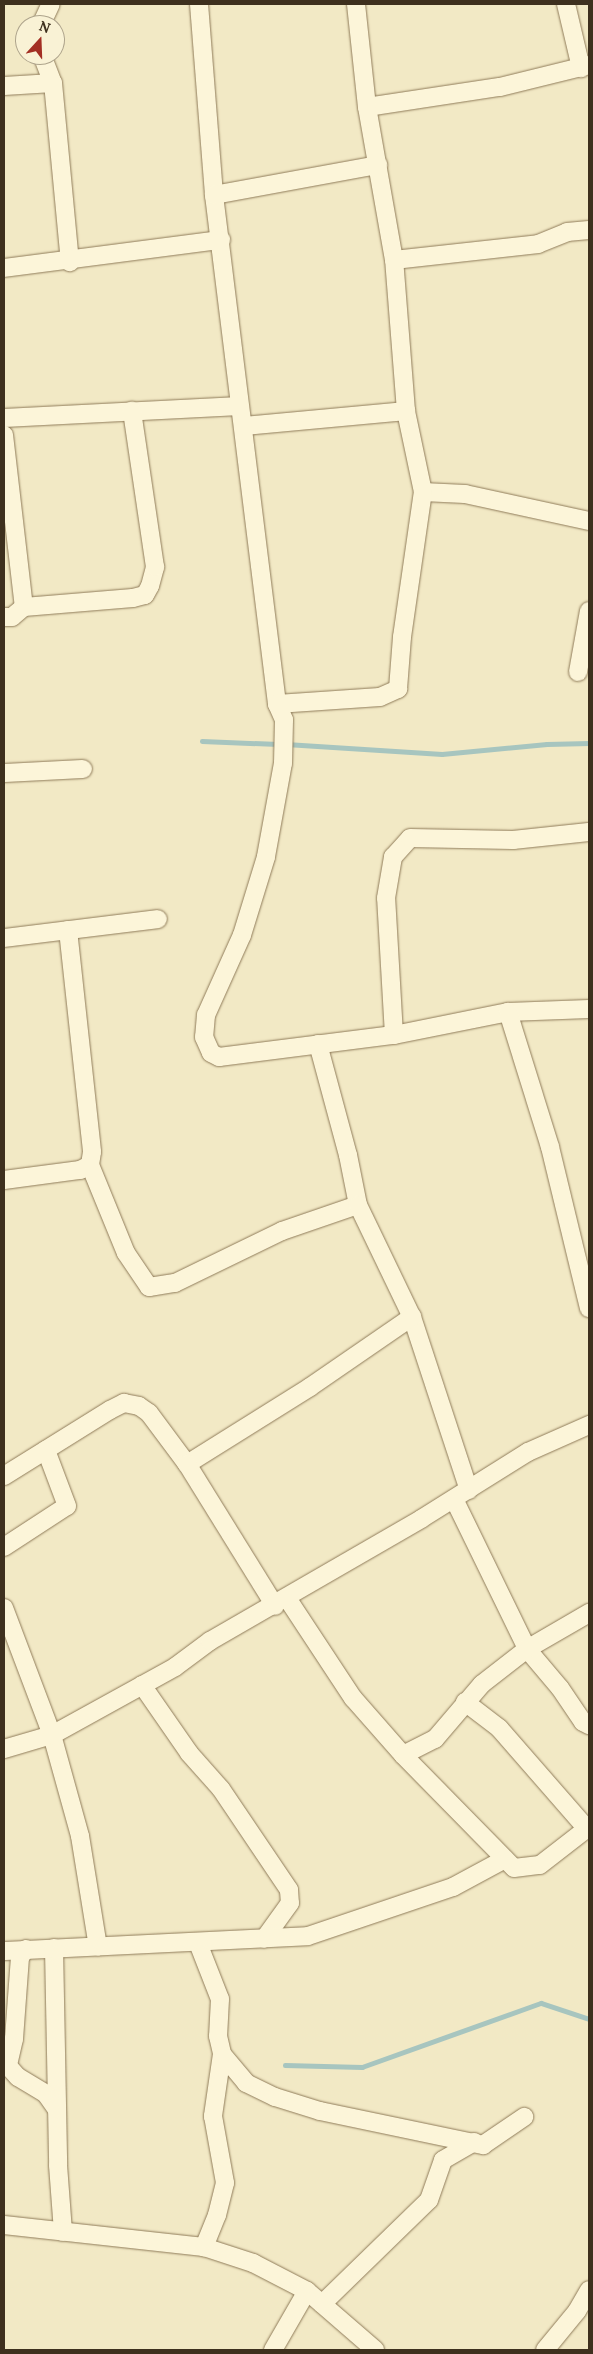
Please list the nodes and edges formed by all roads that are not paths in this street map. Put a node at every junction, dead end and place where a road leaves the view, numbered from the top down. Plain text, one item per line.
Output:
1 (199, 4) edge
2 (356, 4) edge
3 (566, 4) edge
4 (46, 65) edge
5 (585, 66) edge
6 (53, 83) junction
7 (4, 86) edge
8 (367, 107) junction
9 (378, 165) junction
10 (214, 194) junction
11 (589, 230) edge
12 (221, 240) junction
13 (394, 260) junction
14 (70, 262) junction
15 (4, 268) edge
16 (240, 406) junction
17 (132, 411) junction
18 (406, 411) junction
19 (4, 418) edge
20 (244, 426) junction
21 (4, 436) edge
22 (423, 492) junction
23 (589, 521) edge
24 (24, 607) junction
25 (589, 611) edge
26 (4, 618) edge
27 (578, 672) dead end
28 (280, 712) junction
29 (83, 769) dead end
30 (4, 773) edge
31 (589, 832) edge
32 (158, 919) dead end
33 (68, 930) junction
34 (4, 938) edge
35 (589, 1009) edge
36 (508, 1012) junction
37 (394, 1035) junction
38 (318, 1044) junction
39 (90, 1165) junction
40 (4, 1180) edge
41 (358, 1205) junction
42 (589, 1308) edge
43 (412, 1317) junction
44 (589, 1425) edge
45 (46, 1450) junction
46 (187, 1464) junction
47 (4, 1476) edge
48 (469, 1490) junction
49 (454, 1499) junction
50 (4, 1547) edge
51 (281, 1602) junction
52 (4, 1608) edge
53 (589, 1613) edge
54 (527, 1649) junction
55 (142, 1685) junction
56 (465, 1702) junction
57 (589, 1725) edge
58 (52, 1735) junction
59 (4, 1749) edge
60 (403, 1754) junction
61 (588, 1828) edge
62 (505, 1859) junction
63 (264, 1939) junction
64 (198, 1943) junction
65 (98, 1947) junction
66 (54, 1948) junction
67 (26, 1949) junction
68 (4, 1951) edge
69 (222, 2054) junction
70 (57, 2110) junction
71 (524, 2117) dead end
72 (474, 2142) junction
73 (4, 2225) edge
74 (63, 2232) junction
75 (204, 2247) junction
76 (589, 2290) edge
77 (307, 2291) junction
78 (322, 2304) junction
79 (273, 2350) edge
80 (375, 2350) edge
81 (545, 2350) edge

1 - 10 street
2 - 8 street
3 - 5 street
4 - 6 street
5 - 8 street
6 - 7 street
6 - 14 street
8 - 9 street
9 - 10 street
9 - 13 street
10 - 12 street
11 - 13 street
12 - 14 street
12 - 16 street
13 - 18 street
14 - 15 street
16 - 17 street
16 - 20 street
17 - 19 street
17 - 24 street
18 - 20 street
18 - 22 street
20 - 28 street
21 - 24 street
22 - 23 street
22 - 28 street
24 - 26 street
25 - 27 street
28 - 38 street
29 - 30 street
31 - 37 street
32 - 33 street
33 - 34 street
33 - 39 street
35 - 36 street
36 - 37 street
36 - 42 street
37 - 38 street
38 - 41 street
39 - 40 street
39 - 41 street
41 - 43 street
43 - 46 street
43 - 48 street
44 - 48 street
45 - 46 street
45 - 47 street
45 - 50 street
46 - 51 street
48 - 49 street
49 - 51 street
49 - 54 street
51 - 55 street
51 - 60 street
52 - 58 street
53 - 54 street
54 - 56 street
54 - 57 street
55 - 58 street
55 - 63 street
56 - 60 street
56 - 61 street
58 - 59 street
58 - 65 street
60 - 62 street
61 - 62 street
62 - 63 street
63 - 64 street
64 - 65 street
64 - 69 street
65 - 66 street
66 - 67 street
66 - 70 street
67 - 68 street
67 - 70 street
69 - 72 street
69 - 75 street
70 - 74 street
71 - 72 street
72 - 78 street
73 - 74 street
74 - 75 street
75 - 77 street
76 - 81 street
77 - 78 street
77 - 79 street
78 - 80 street

